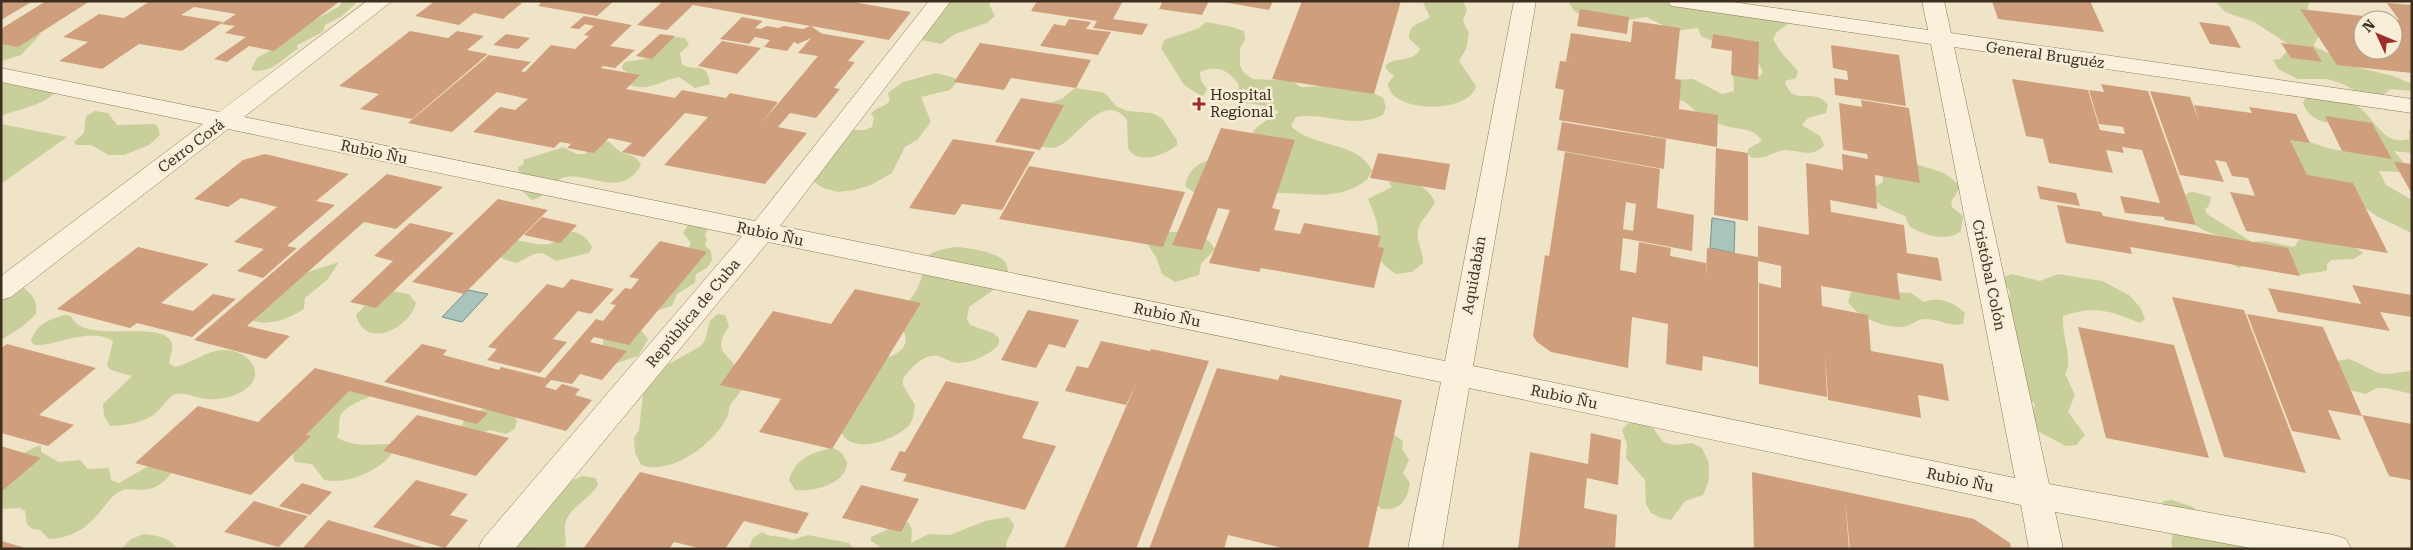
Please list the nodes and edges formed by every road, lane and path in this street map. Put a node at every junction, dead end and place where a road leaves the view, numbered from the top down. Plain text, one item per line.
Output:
1 (381, 1) edge
2 (940, 1) edge
3 (1525, 1) edge
4 (1679, 1) edge
5 (1933, 1) edge
6 (1940, 40) junction
7 (1, 76) edge
8 (2412, 106) edge
9 (223, 121) junction
10 (761, 232) junction
11 (1, 290) edge
12 (1456, 374) junction
13 (2035, 495) junction
14 (496, 549) edge
15 (1425, 549) edge
16 (2046, 549) edge
17 (2334, 549) edge

1 - 9 street, Cerro Corá
2 - 10 street, República de Cuba
3 - 12 street, Aquidabán
4 - 6 street, General Bruguéz
5 - 6 street, Cristóbal Colón
6 - 8 street, General Bruguéz
6 - 13 street, Cristóbal Colón
7 - 9 street, Rubio Ñu
9 - 10 street, Rubio Ñu
9 - 11 street, Cerro Corá
10 - 12 street, Rubio Ñu
10 - 14 street, República de Cuba
12 - 13 street, Rubio Ñu
12 - 15 street, Aquidabán
13 - 16 street, Cristóbal Colón
13 - 17 street, Rubio Ñu

